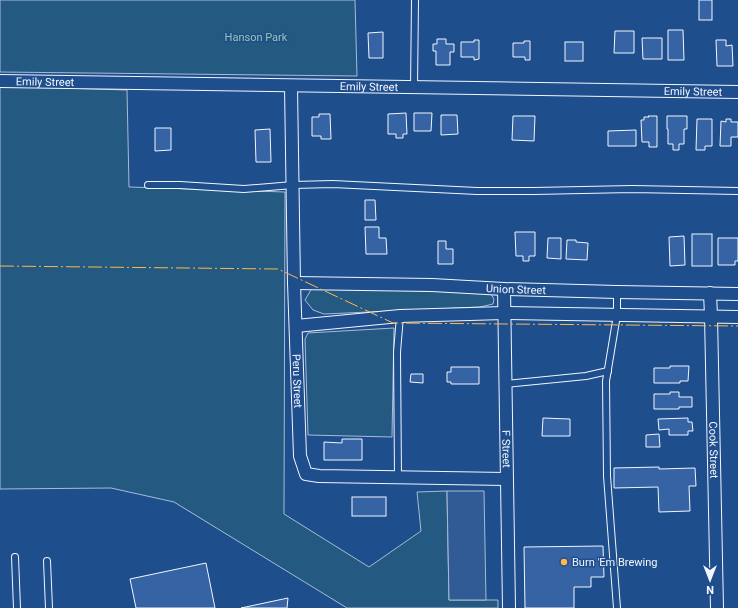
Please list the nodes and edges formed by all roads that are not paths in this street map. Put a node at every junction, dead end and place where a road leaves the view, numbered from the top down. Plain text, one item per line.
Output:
1 (415, 0) edge
2 (0, 81) edge
3 (291, 86) junction
4 (414, 88) junction
5 (738, 92) edge
6 (148, 185) dead end
7 (293, 185) junction
8 (738, 191) edge
9 (294, 283) junction
10 (504, 289) junction
11 (617, 292) junction
12 (710, 293) junction
13 (738, 294) edge
14 (504, 313) junction
15 (616, 315) junction
16 (400, 316) junction
17 (711, 316) junction
18 (738, 317) edge
19 (296, 326) junction
20 (608, 371) junction
21 (505, 384) junction
22 (398, 477) junction
23 (506, 479) junction
24 (15, 557) dead end
25 (47, 561) dead end
26 (16, 608) edge
27 (49, 608) edge
28 (509, 608) edge
29 (618, 608) edge
30 (716, 608) edge

1 - 4 lane
2 - 3 street, Emily Street
3 - 4 street, Emily Street
3 - 7 street, Peru Street
4 - 5 street, Emily Street
6 - 7 lane
7 - 8 lane
7 - 9 street, Peru Street
9 - 10 street, Union Street
9 - 19 street, Peru Street
10 - 11 street, Union Street
10 - 14 street, F Street
11 - 12 street, Union Street
11 - 15 lane
12 - 13 street, Union Street
12 - 17 street, Cook Street
14 - 15 street
14 - 16 street
14 - 21 street, F Street
15 - 17 street
15 - 20 lane
16 - 19 street
16 - 22 lane
17 - 18 street
17 - 30 street, Cook Street
19 - 22 street, Peru Street
20 - 21 lane
20 - 29 lane
21 - 23 street, F Street
22 - 23 street, Peru Street
23 - 28 street, F Street
24 - 26 lane
25 - 27 lane

